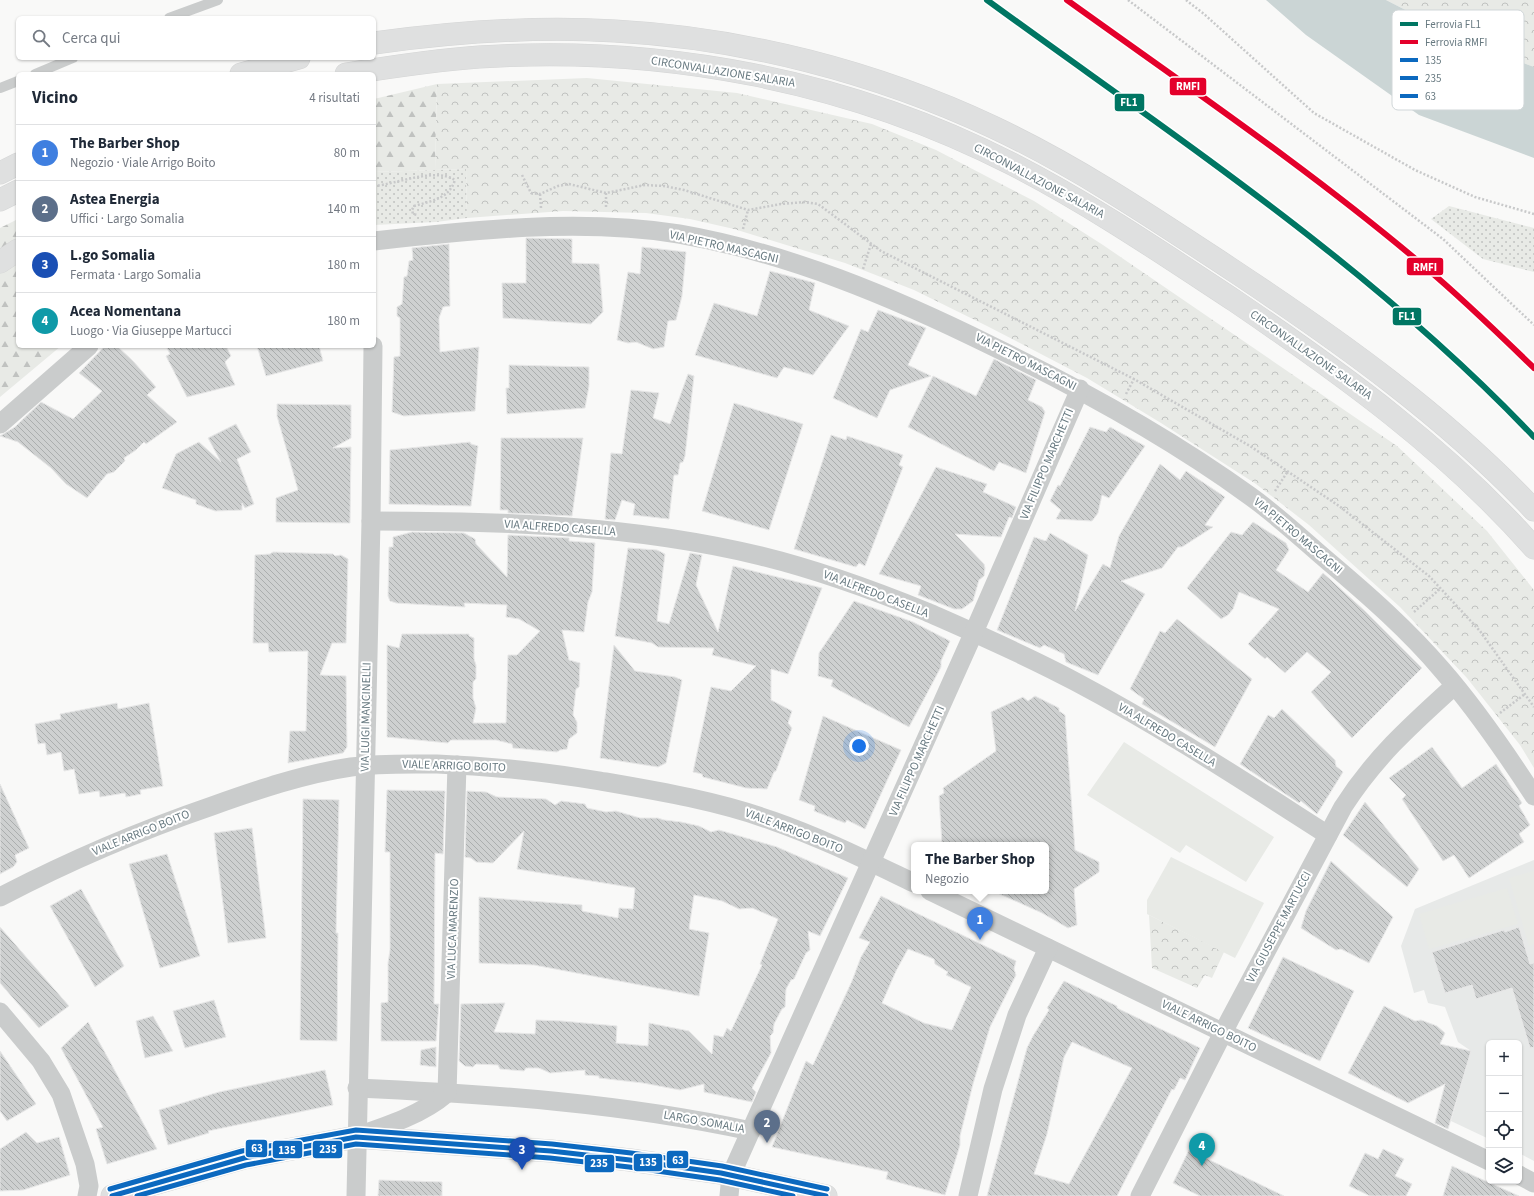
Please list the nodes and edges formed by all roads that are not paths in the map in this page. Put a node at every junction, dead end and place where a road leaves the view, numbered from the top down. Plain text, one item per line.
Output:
1 (218, 0) edge
2 (174, 16) edge
3 (376, 43) edge
4 (68, 60) edge
5 (292, 60) edge
6 (40, 72) edge
7 (248, 72) edge
8 (360, 72) edge
9 (16, 82) edge
10 (0, 88) edge
11 (16, 165) edge
12 (0, 173) edge
13 (16, 192) edge
14 (0, 200) edge
15 (376, 241) edge
16 (16, 251) edge
17 (0, 262) edge
18 (87, 348) edge
19 (373, 348) edge
20 (1080, 389) junction
21 (0, 424) edge
22 (1534, 510) edge
23 (371, 521) junction
24 (1534, 548) edge
25 (974, 632) junction
26 (1454, 686) junction
27 (365, 765) junction
28 (457, 765) junction
29 (1534, 796) edge
30 (1328, 834) junction
31 (872, 863) junction
32 (911, 882) edge
33 (936, 894) edge
34 (0, 897) edge
35 (1048, 948) junction
36 (0, 1012) edge
37 (1223, 1033) junction
38 (357, 1088) junction
39 (447, 1093) junction
40 (751, 1131) junction
41 (356, 1137) junction
42 (1486, 1160) edge
43 (1522, 1177) edge
44 (1534, 1183) edge
45 (730, 1186) edge
46 (88, 1196) edge
47 (112, 1196) edge
48 (356, 1196) edge
49 (826, 1196) edge
50 (968, 1196) edge
51 (1140, 1196) edge

1 - 2 lane
3 - 22 main road, CIRCONVALLAZIONE SALARIA
4 - 6 lane
5 - 7 main road
8 - 24 main road, CIRCONVALLAZIONE SALARIA
9 - 10 lane
11 - 12 main road
13 - 14 main road
15 - 20 street, VIA PIETRO MASCAGNI
16 - 17 main road
18 - 21 street
19 - 23 street, VIA LUIGI MANCINELLI
20 - 25 street, VIA FILIPPO MARCHETTI
20 - 26 street, VIA PIETRO MASCAGNI
23 - 25 street, VIA ALFREDO CASELLA
23 - 27 street, VIA LUIGI MANCINELLI
25 - 30 street, VIA ALFREDO CASELLA
25 - 31 street, VIA FILIPPO MARCHETTI
26 - 29 street, VIA PIETRO MASCAGNI
26 - 30 street, VIA GIUSEPPE MARTUCCI
27 - 28 street, VIALE ARRIGO BOITO
27 - 34 street, VIALE ARRIGO BOITO
27 - 38 street, VIA LUIGI MANCINELLI
28 - 31 street, VIALE ARRIGO BOITO
28 - 39 street, VIA LUCA MARENZIO
30 - 37 street, VIA GIUSEPPE MARTUCCI
31 - 32 street, VIALE ARRIGO BOITO
31 - 40 street, VIA FILIPPO MARCHETTI
33 - 35 street, VIALE ARRIGO BOITO
35 - 37 street, VIALE ARRIGO BOITO
35 - 50 street
36 - 46 street
37 - 42 street, VIALE ARRIGO BOITO
37 - 51 street, VIA GIUSEPPE MARTUCCI
38 - 39 street, LARGO SOMALIA
38 - 41 street
39 - 40 street, LARGO SOMALIA
39 - 41 street
40 - 45 street, LARGO SOMALIA
41 - 45 main road
41 - 47 main road
41 - 48 street
43 - 44 street
45 - 49 main road

